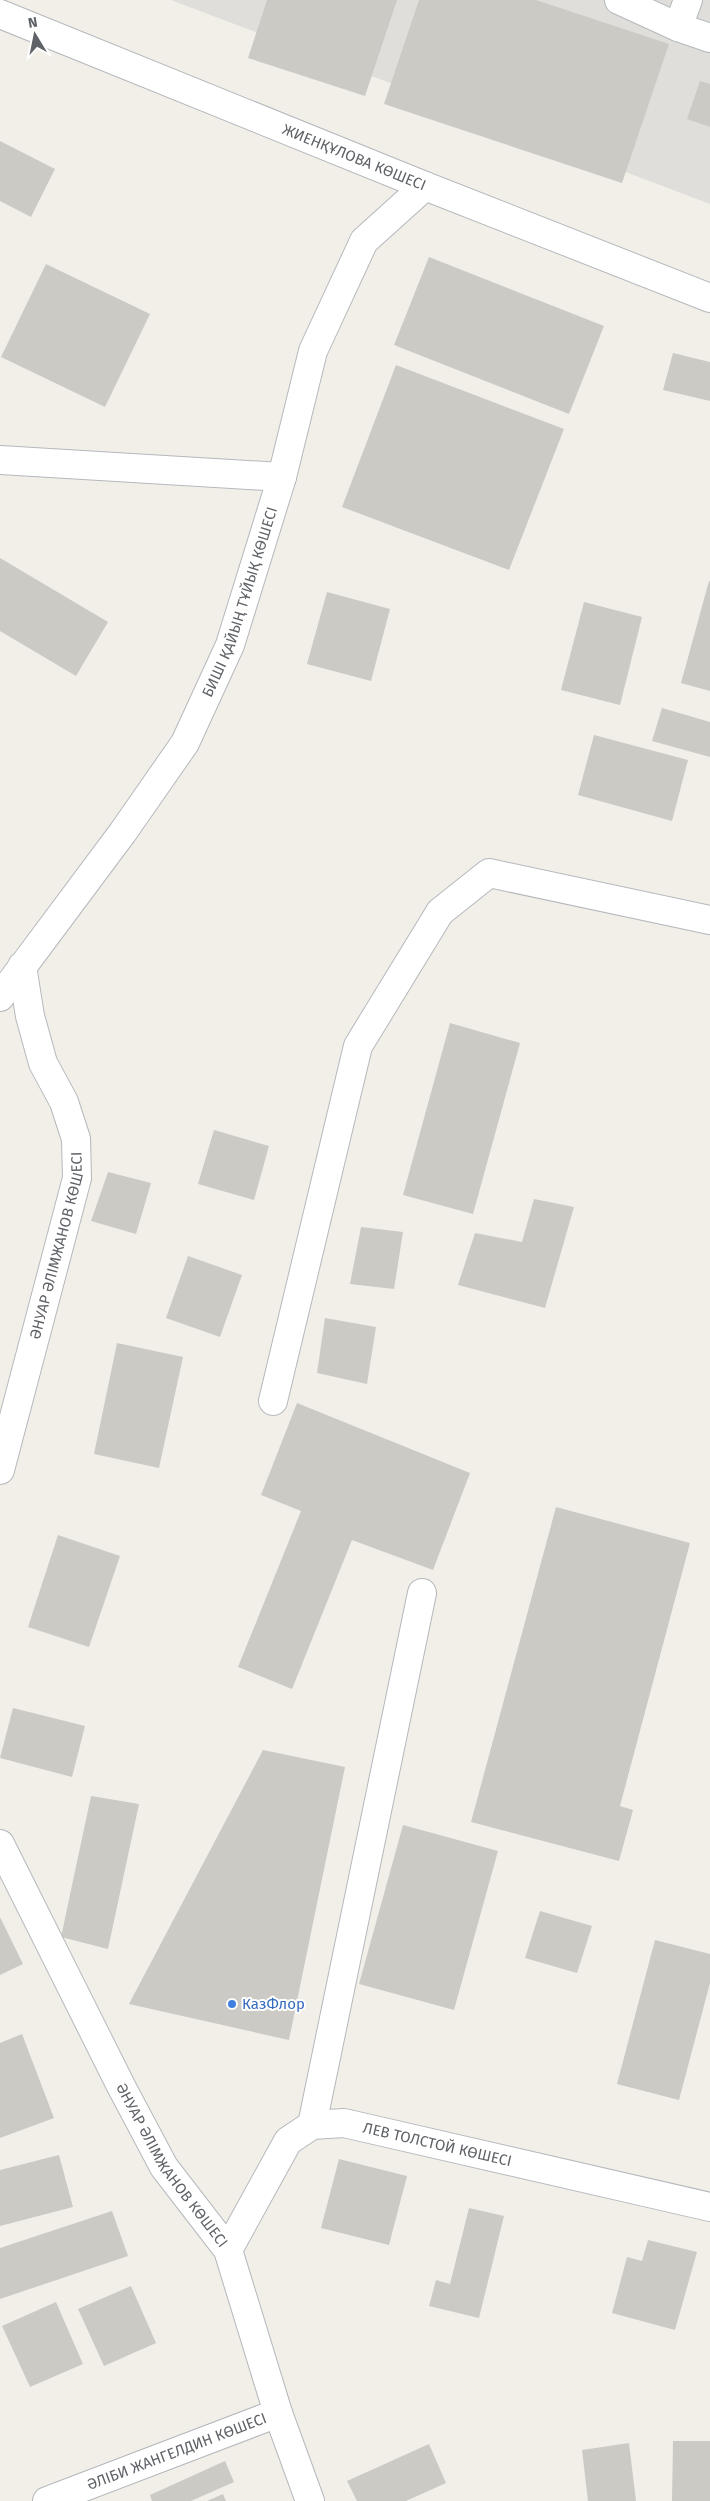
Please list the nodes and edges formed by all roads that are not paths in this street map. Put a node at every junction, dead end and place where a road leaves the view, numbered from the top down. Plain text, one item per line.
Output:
1 (619, 0) edge
2 (688, 0) edge
3 (0, 14) edge
4 (678, 27) junction
5 (710, 38) edge
6 (425, 186) junction
7 (710, 298) edge
8 (0, 460) edge
9 (282, 477) junction
10 (710, 920) edge
11 (22, 966) junction
12 (0, 997) edge
13 (273, 1401) dead end
14 (0, 1470) edge
15 (422, 1593) dead end
16 (0, 1844) edge
17 (312, 2125) junction
18 (710, 2207) edge
19 (228, 2250) junction
20 (278, 2414) junction
21 (47, 2501) edge
22 (310, 2501) edge

1 - 4 street
2 - 4 street
3 - 6 street, ЖИЕНҚҰЛОВА КӨШЕСІ
4 - 5 street
6 - 7 street, ЖИЕНҚҰЛОВА КӨШЕСІ
6 - 9 street, БИШІ ҚАЙЫҢ ТҰЙЫҚ КӨШЕСІ
8 - 9 street
9 - 11 street, БИШІ ҚАЙЫҢ ТҰЙЫҚ КӨШЕСІ
10 - 13 street
11 - 12 street, БИШІ ҚАЙЫҢ ТҰЙЫҚ КӨШЕСІ
11 - 14 street, ӘНУАР ӘЛІМЖАНОВ КӨШЕСІ
15 - 17 street
16 - 19 street, ӘНУАР ӘЛІМЖАНОВ КӨШЕСІ
17 - 18 street, ЛЕВ ТОЛСТОЙ КӨШЕСІ
17 - 19 street
19 - 20 street, ӘНУАР ӘЛІМЖАНОВ КӨШЕСІ
20 - 21 street, ӘЛІБИ ЖАНГЕЛДИН КӨШЕСІ
20 - 22 street, ӘНУАР ӘЛІМЖАНОВ КӨШЕСІ

